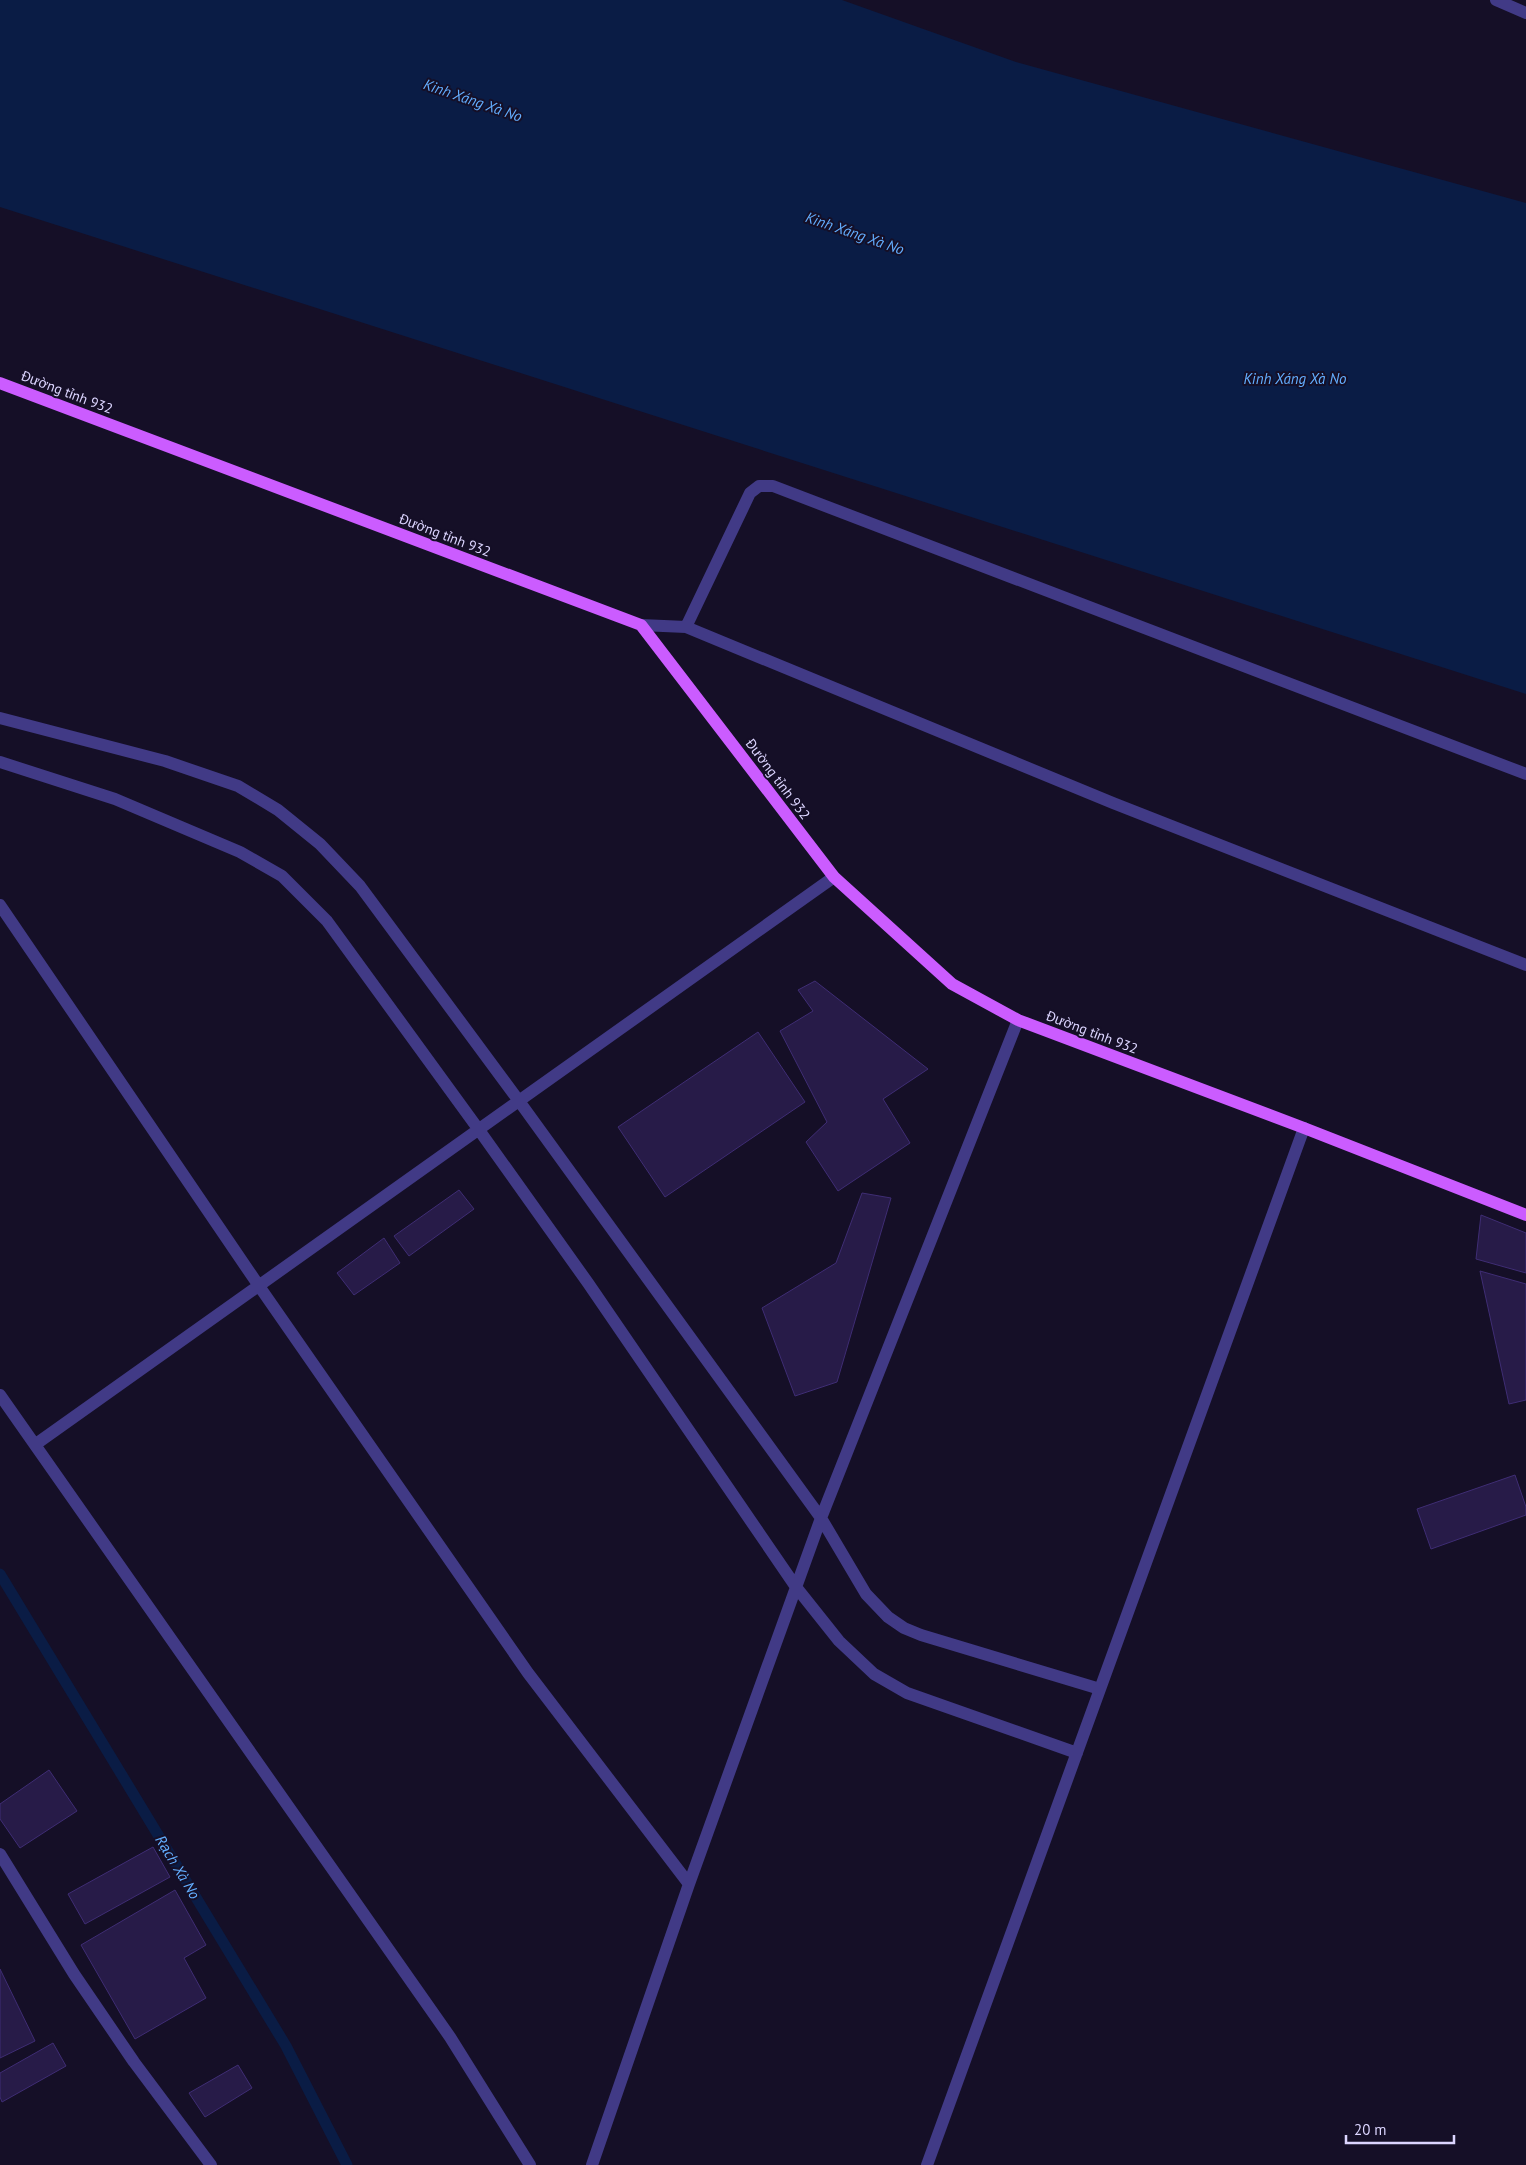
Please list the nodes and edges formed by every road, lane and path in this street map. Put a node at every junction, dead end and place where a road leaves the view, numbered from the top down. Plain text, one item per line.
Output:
1 (1496, 0) edge
2 (1526, 13) edge
3 (0, 383) edge
4 (641, 625) junction
5 (686, 628) junction
6 (0, 718) edge
7 (0, 762) edge
8 (1526, 774) edge
9 (834, 877) junction
10 (0, 905) edge
11 (1526, 965) edge
12 (1018, 1020) junction
13 (519, 1101) junction
14 (1304, 1128) junction
15 (479, 1130) junction
16 (1526, 1215) edge
17 (259, 1286) junction
18 (0, 1395) edge
19 (36, 1444) junction
20 (821, 1518) junction
21 (796, 1588) junction
22 (1100, 1689) junction
23 (1077, 1753) junction
24 (0, 1854) edge
25 (689, 1884) junction
26 (211, 2165) edge
27 (530, 2165) edge
28 (592, 2165) edge
29 (927, 2165) edge

1 - 2 street
3 - 4 main road, Đường tỉnh 932
4 - 5 street
4 - 9 main road, Đường tỉnh 932
5 - 8 street
5 - 11 street
6 - 13 street
7 - 15 street
9 - 12 main road, Đường tỉnh 932
9 - 13 street
10 - 17 street
12 - 14 main road, Đường tỉnh 932
12 - 20 street
13 - 15 street
13 - 20 street
14 - 16 main road, Đường tỉnh 932
14 - 22 street
15 - 17 street
15 - 21 street
17 - 19 street
17 - 25 street
18 - 19 street
19 - 27 street
20 - 21 street
20 - 22 street
21 - 23 street
21 - 25 street
22 - 23 street
23 - 29 street
24 - 26 street
25 - 28 street

